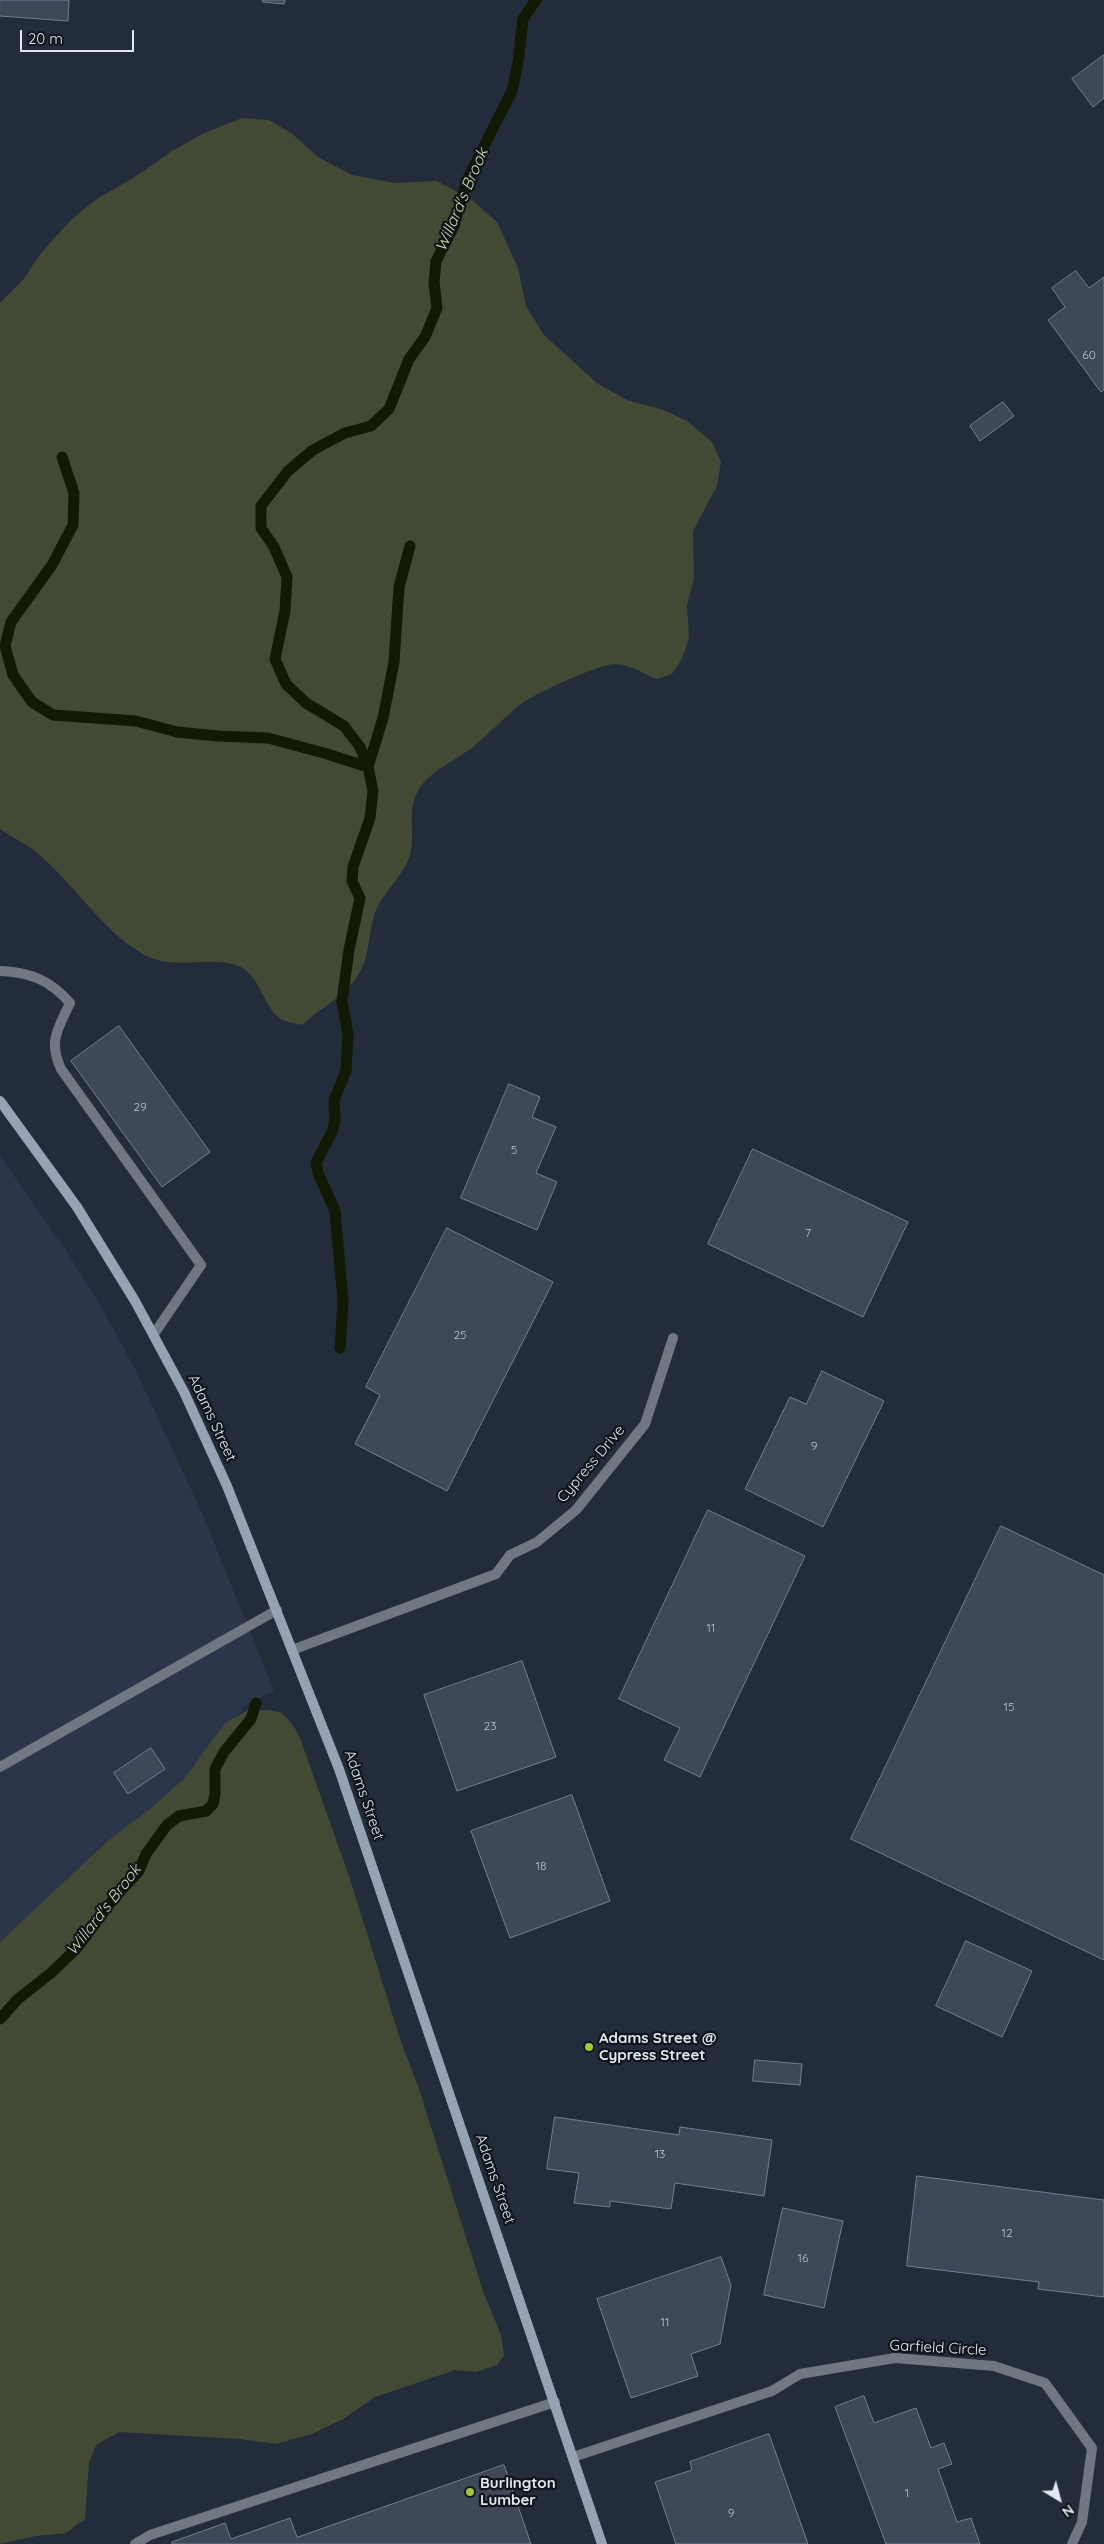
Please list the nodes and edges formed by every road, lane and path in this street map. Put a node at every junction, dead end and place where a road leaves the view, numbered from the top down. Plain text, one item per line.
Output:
1 (0, 971) edge
2 (0, 1101) edge
3 (154, 1334) junction
4 (673, 1338) dead end
5 (277, 1610) junction
6 (292, 1650) junction
7 (0, 1767) edge
8 (555, 2402) junction
9 (574, 2457) junction
10 (152, 2539) edge
11 (135, 2544) edge
12 (602, 2544) edge
13 (1072, 2544) edge

1 - 3 street
2 - 3 main road, Adams Street
3 - 5 main road, Adams Street
4 - 6 street, Cypress Drive
5 - 6 main road, Adams Street
5 - 7 street
6 - 8 main road, Adams Street
8 - 9 main road, Adams Street
8 - 10 street
9 - 12 main road, Adams Street
9 - 13 street, Garfield Circle
10 - 11 street

